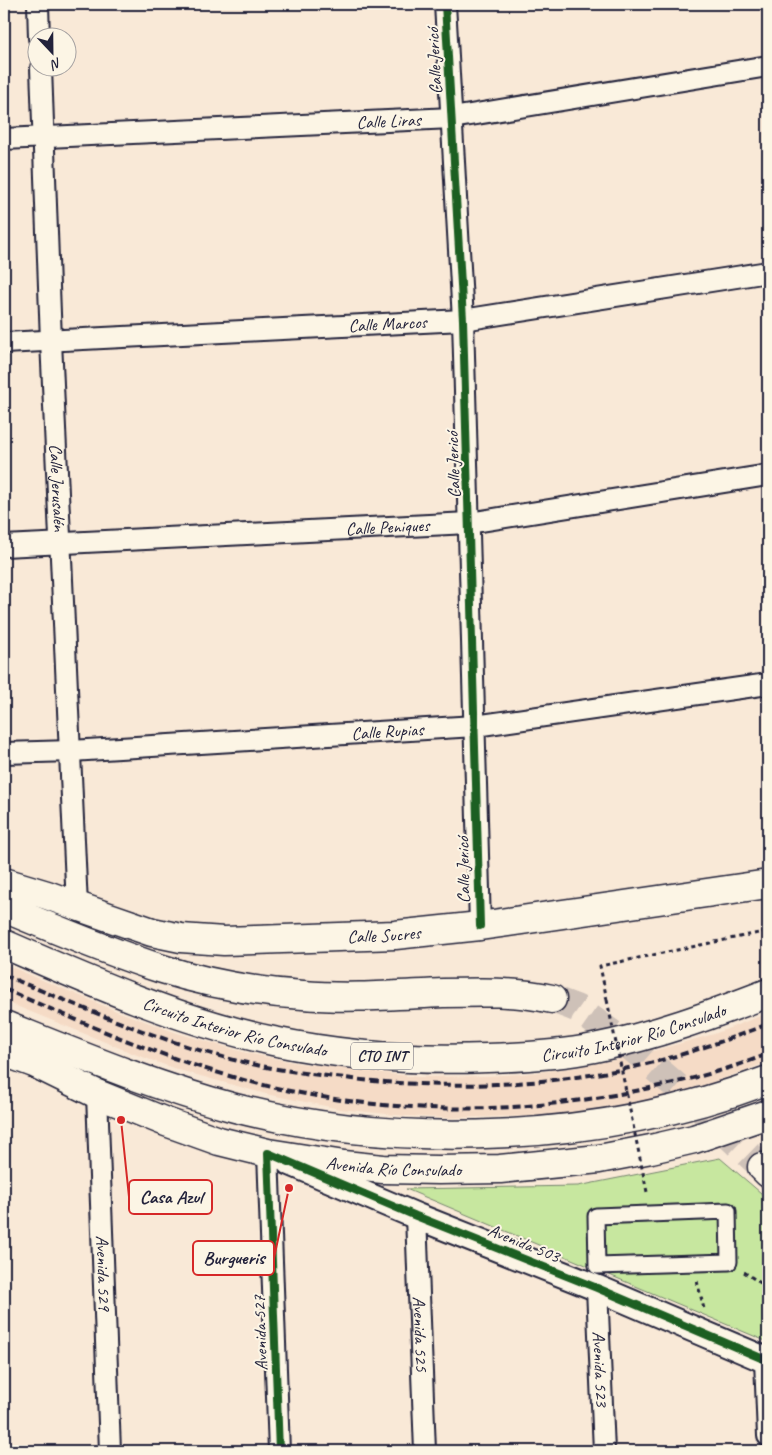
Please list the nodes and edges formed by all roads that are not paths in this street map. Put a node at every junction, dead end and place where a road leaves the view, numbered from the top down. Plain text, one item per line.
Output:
1 (38, 4) edge
2 (445, 4) edge
3 (39, 28) edge
4 (768, 66) edge
5 (41, 78) edge
6 (452, 118) junction
7 (44, 137) junction
8 (4, 138) edge
9 (768, 272) edge
10 (463, 320) junction
11 (51, 341) junction
12 (4, 343) edge
13 (768, 475) edge
14 (469, 523) junction
15 (61, 544) junction
16 (4, 546) edge
17 (768, 684) edge
18 (474, 726) junction
19 (71, 751) junction
20 (4, 753) edge
21 (4, 882) edge
22 (768, 884) edge
23 (77, 906) junction
24 (4, 908) edge
25 (480, 926) junction
26 (4, 944) edge
27 (768, 993) edge
28 (552, 999) tunnel mouth
29 (4, 1025) edge
30 (4, 1052) edge
31 (768, 1080) edge
32 (98, 1094) junction
33 (768, 1114) edge
34 (268, 1153) junction
35 (416, 1216) junction
36 (692, 1263) joint
37 (597, 1288) junction
38 (767, 1361) edge
39 (768, 1436) edge
40 (110, 1451) edge
41 (279, 1451) edge
42 (425, 1451) edge
43 (604, 1451) edge

1 - 3 street
2 - 6 street, Calle Jericó
4 - 6 street, Calle Liras
5 - 7 street, Calle Jerusalén
6 - 7 street, Calle Liras
6 - 10 street, Calle Jericó
7 - 8 street, Calle Liras
7 - 11 street, Calle Jerusalén
9 - 10 street, Calle Marcos
10 - 11 street, Calle Marcos
10 - 14 street, Calle Jericó
11 - 12 street, Calle Marcos
11 - 15 street, Calle Jerusalén
13 - 14 street, Calle Peniques
14 - 15 street, Calle Peniques
14 - 18 street, Calle Jericó
15 - 16 street, Calle Peniques
15 - 19 street, Calle Jerusalén
17 - 18 street, Calle Rupias
18 - 19 street, Calle Rupias
18 - 25 street, Calle Jericó
19 - 20 street, Calle Rupias
19 - 23 street, Calle Jerusalén
21 - 23 main road, Calle Sucres
22 - 25 main road, Calle Sucres
23 - 25 main road, Calle Sucres
24 - 28 main road
26 - 27 main road, Circuito Interior Río Consulado / CTO INT
29 - 31 main road
30 - 32 main road, Avenida Río Consulado
32 - 34 main road, Avenida Río Consulado
32 - 40 street, Avenida 529
33 - 34 main road, Avenida Río Consulado
34 - 35 street, Avenida 503
34 - 41 street, Avenida 527
35 - 37 street, Avenida 503
35 - 42 street, Avenida 525
36 - 36 street
37 - 38 street, Avenida 503
37 - 43 street, Avenida 523
38 - 39 street

